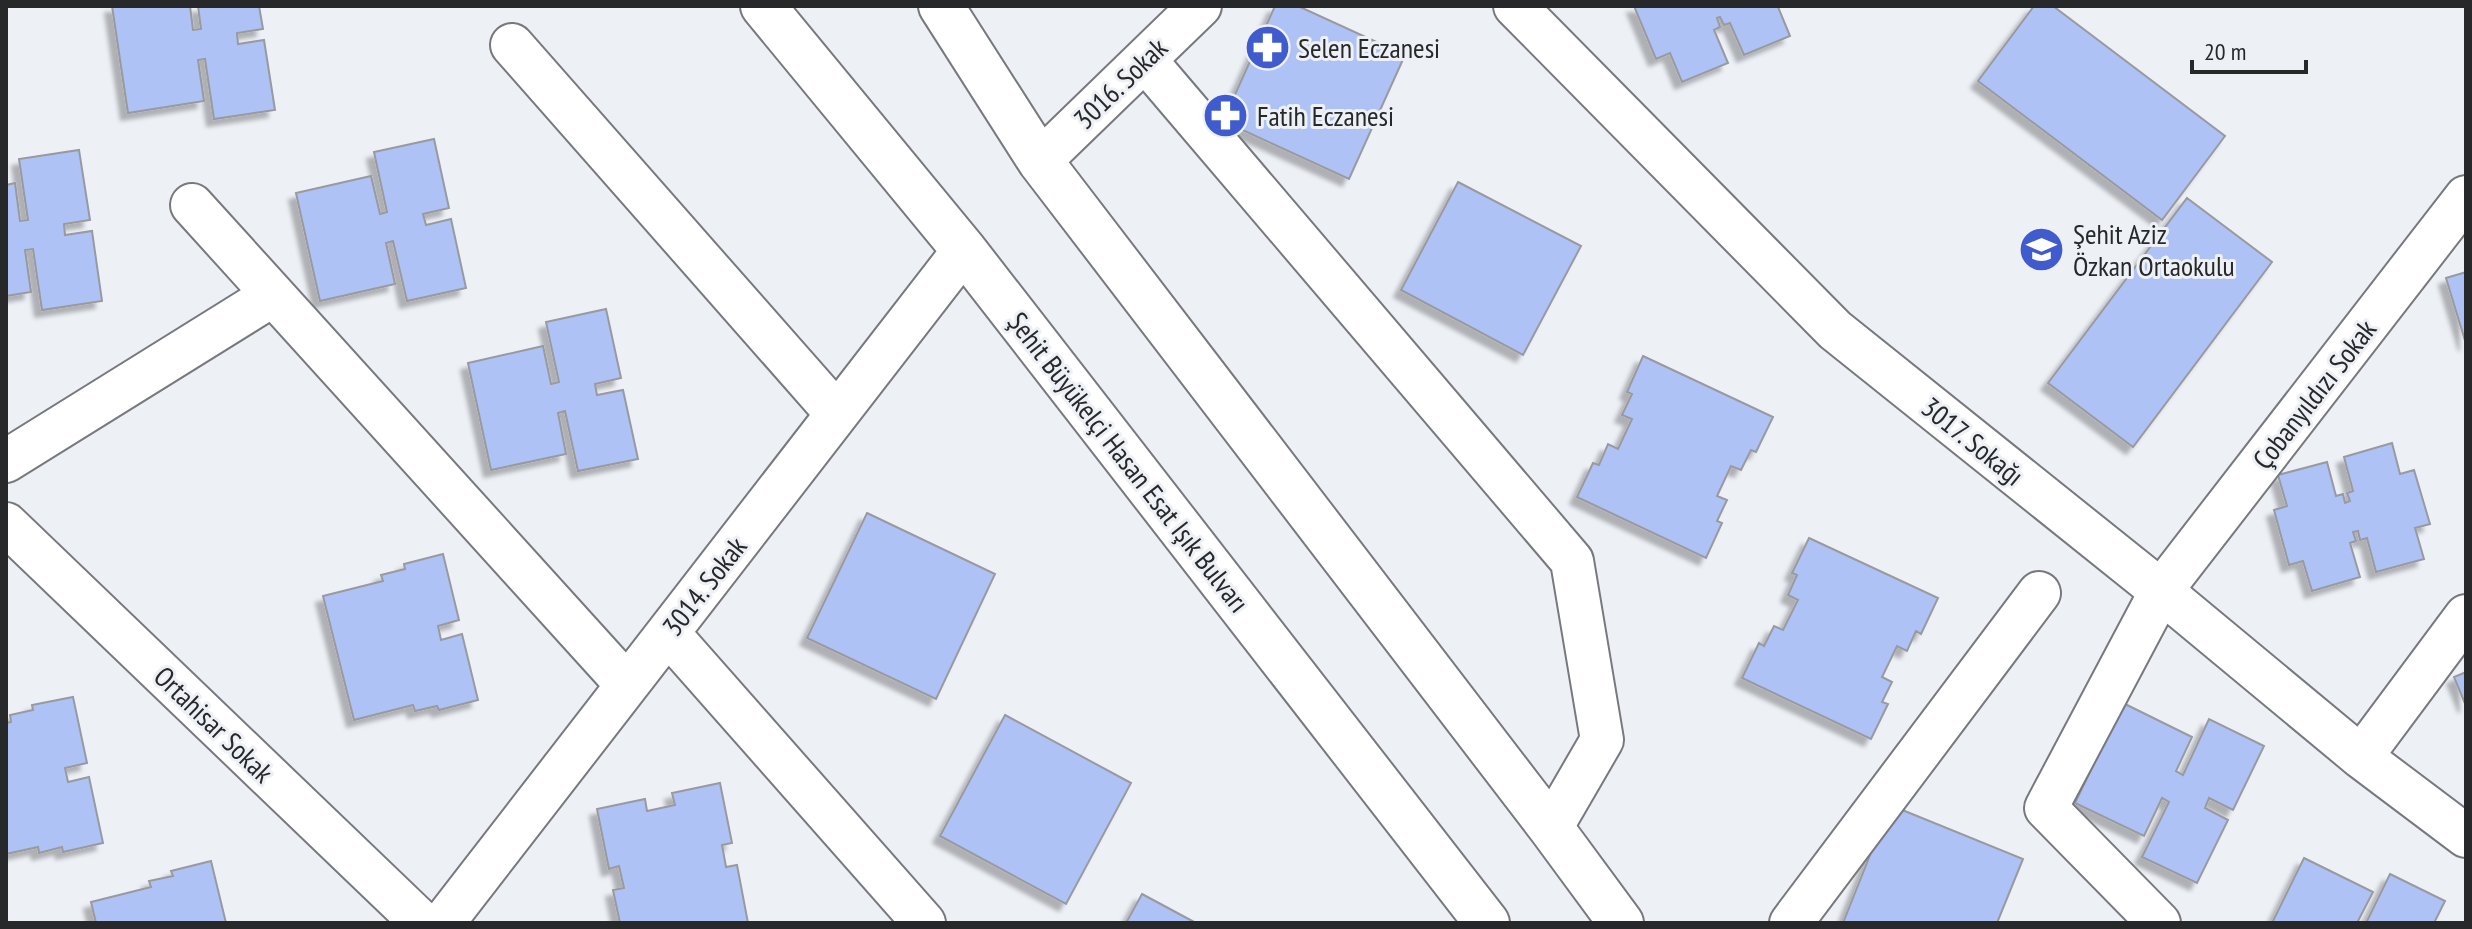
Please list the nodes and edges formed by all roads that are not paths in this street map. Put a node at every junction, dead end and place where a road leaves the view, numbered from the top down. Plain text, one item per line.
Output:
1 (763, 6) edge
2 (941, 6) edge
3 (1200, 6) edge
4 (1520, 7) edge
5 (512, 45) dead end
6 (1145, 60) junction
7 (1040, 161) junction
8 (2466, 197) edge
9 (192, 205) dead end
10 (964, 250) junction
11 (273, 295) junction
12 (837, 414) junction
13 (6, 461) edge
14 (6, 524) edge
15 (2161, 591) junction
16 (2039, 593) dead end
17 (2466, 616) edge
18 (668, 633) junction
19 (627, 685) junction
20 (2361, 757) junction
21 (1551, 828) junction
22 (2466, 836) edge
23 (422, 923) edge
24 (443, 923) edge
25 (924, 923) edge
26 (1487, 923) edge
27 (1621, 923) edge
28 (1791, 923) edge
29 (2159, 923) edge

1 - 10 main road, Şehit Büyükelçi Hasan Esat Işık Bulvarı
2 - 7 main road
3 - 6 street, 3016. Sokak
4 - 15 street, 3017. Sokağı
5 - 12 street
6 - 7 street, 3016. Sokak
6 - 21 street
7 - 21 main road
8 - 15 street, Çobanyıldızı Sokak
9 - 11 street
10 - 12 street, 3014. Sokak
10 - 26 main road, Şehit Büyükelçi Hasan Esat Işık Bulvarı
11 - 13 street
11 - 19 street
12 - 18 street, 3014. Sokak
14 - 23 street, Ortahisar Sokak
15 - 20 street, 3017. Sokağı
15 - 29 street, Çobanyıldızı Sokak
16 - 28 street
17 - 20 street
18 - 19 street, 3014. Sokak
18 - 25 street
19 - 24 street, 3014. Sokak
20 - 22 street, 3017. Sokağı
21 - 27 main road

